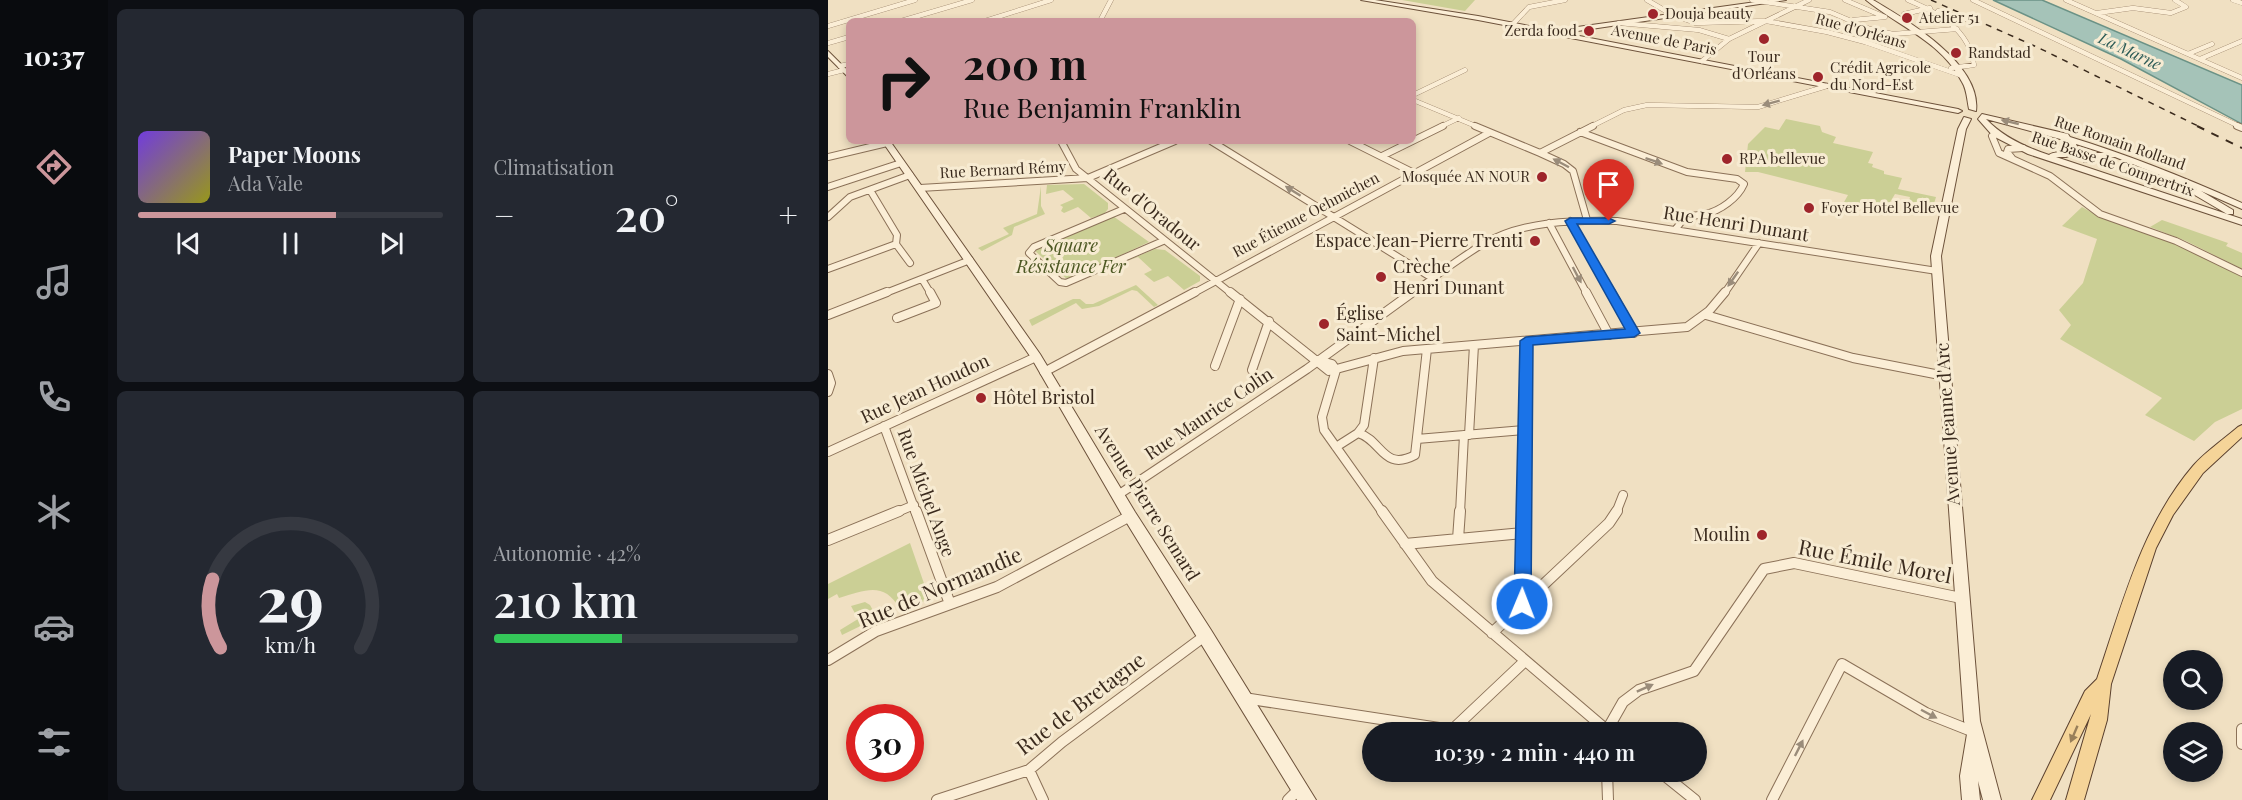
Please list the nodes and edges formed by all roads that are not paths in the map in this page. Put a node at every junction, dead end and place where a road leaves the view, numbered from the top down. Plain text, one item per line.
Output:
1 (915, 0) edge
2 (972, 0) edge
3 (1051, 0) edge
4 (1111, 0) edge
5 (1364, 0) edge
6 (1565, 0) edge
7 (1647, 0) edge
8 (1752, 0) edge
9 (1783, 0) edge
10 (1809, 0) edge
11 (1845, 0) edge
12 (1869, 0) edge
13 (1908, 0) edge
14 (1973, 0) edge
15 (2066, 0) edge
16 (2175, 0) edge
17 (2233, 0) edge
18 (1760, 3) junction
19 (2242, 3) edge
20 (1796, 8) junction
21 (1930, 8) junction
22 (1936, 11) junction
23 (2096, 13) junction
24 (1674, 14) junction
25 (1904, 14) dead end
26 (855, 18) edge
27 (912, 18) edge
28 (994, 18) edge
29 (1102, 18) edge
30 (1853, 20) junction
31 (846, 21) edge
32 (1766, 21) junction
33 (1972, 21) dead end
34 (1619, 23) junction
35 (1513, 24) junction
36 (828, 26) edge
37 (1958, 29) junction
38 (1553, 33) junction
39 (1917, 33) junction
40 (846, 38) edge
41 (1729, 39) junction
42 (2242, 41) edge
43 (828, 43) edge
44 (2212, 44) dead end
45 (828, 53) edge
46 (2188, 54) junction
47 (2200, 59) junction
48 (1702, 62) junction
49 (845, 69) edge
50 (1465, 70) dead end
51 (1958, 71) junction
52 (828, 74) edge
53 (2242, 78) edge
54 (1827, 86) junction
55 (1416, 94) edge
56 (1416, 101) edge
57 (1973, 109) junction
58 (1958, 111) junction
59 (1460, 118) junction
60 (1983, 118) junction
61 (1967, 119) junction
62 (2242, 128) edge
63 (1580, 132) junction
64 (1489, 133) junction
65 (1996, 134) junction
66 (2065, 136) junction
67 (1416, 139) edge
68 (879, 144) edge
69 (888, 144) edge
70 (1063, 144) edge
71 (1168, 144) edge
72 (1216, 144) edge
73 (1356, 144) edge
74 (1407, 144) edge
75 (2089, 144) junction
76 (2023, 148) junction
77 (1540, 153) junction
78 (2039, 154) junction
79 (1382, 156) junction
80 (828, 157) edge
81 (2012, 158) junction
82 (2131, 159) junction
83 (2087, 160) junction
84 (901, 163) junction
85 (2165, 172) junction
86 (1413, 173) junction
87 (2098, 173) junction
88 (910, 175) junction
89 (1710, 176) joint
90 (1088, 178) junction
91 (828, 187) edge
92 (920, 188) junction
93 (2192, 189) junction
94 (870, 190) junction
95 (2172, 197) junction
96 (2242, 206) edge
97 (1124, 209) junction
98 (2215, 209) junction
99 (1334, 216) junction
100 (828, 217) edge
101 (1587, 220) junction
102 (2242, 220) edge
103 (1570, 221) junction
104 (1549, 224) junction
105 (1675, 230) junction
106 (1163, 241) junction
107 (1759, 243) junction
108 (896, 244) junction
109 (970, 260) junction
110 (910, 263) dead end
111 (828, 269) edge
112 (1937, 271) junction
113 (2242, 273) edge
114 (1432, 278) junction
115 (922, 279) junction
116 (1216, 279) junction
117 (1240, 299) junction
118 (828, 315) edge
119 (1706, 315) junction
120 (897, 318) dead end
121 (1269, 321) junction
122 (1634, 333) junction
123 (1609, 335) junction
124 (1526, 341) junction
125 (1474, 345) junction
126 (1426, 349) junction
127 (1036, 357) junction
128 (1374, 358) junction
129 (1318, 360) junction
130 (1215, 366) dead end
131 (1252, 370) dead end
132 (1336, 370) junction
133 (1044, 372) junction
134 (828, 374) edge
135 (1945, 376) junction
136 (828, 392) edge
137 (884, 426) junction
138 (1524, 430) junction
139 (2242, 430) edge
140 (1358, 433) junction
141 (1467, 435) junction
142 (1417, 439) junction
143 (1336, 447) junction
144 (828, 452) edge
145 (1118, 495) junction
146 (1623, 495) dead end
147 (914, 506) junction
148 (1130, 516) junction
149 (1523, 533) junction
150 (1458, 539) junction
151 (828, 540) edge
152 (1405, 544) junction
153 (1961, 598) junction
154 (950, 604) junction
155 (1522, 604) junction
156 (1492, 633) junction
157 (1206, 635) junction
158 (828, 660) edge
159 (1525, 661) junction
160 (2103, 684) junction
161 (1244, 698) junction
162 (1596, 722) edge
163 (1612, 722) edge
164 (2242, 729) edge
165 (1974, 732) junction
166 (2242, 744) edge
167 (1029, 770) junction
168 (1607, 782) edge
169 (1673, 782) edge
170 (1304, 794) edge
171 (1993, 799) edge
172 (937, 800) edge
173 (1043, 800) edge
174 (1288, 800) edge
175 (1608, 800) edge
176 (1695, 800) edge
177 (1772, 800) edge
178 (1971, 800) edge
179 (2041, 800) edge
180 (2075, 800) edge

1 - 26 street
2 - 27 street
3 - 28 street
4 - 29 street
5 - 35 main road, Avenue de Paris
6 - 35 street
7 - 24 street, Rue d'Orléans
8 - 18 street
9 - 18 main road
10 - 20 street
11 - 30 street
12 - 39 main road
13 - 21 street
14 - 62 street
15 - 23 street
16 - 23 street
17 - 19 street
18 - 20 street
18 - 24 main road
20 - 30 street
20 - 32 street
21 - 22 street
21 - 25 street
22 - 33 street
22 - 37 street
23 - 46 street
24 - 32 street, Rue d'Orléans
24 - 34 main road
30 - 39 street
31 - 36 street
32 - 41 street
32 - 51 street, Rue d'Orléans
34 - 38 main road
34 - 41 street
35 - 38 main road, Avenue de Paris
37 - 39 street
37 - 51 street
38 - 48 main road, Avenue de Paris
39 - 51 main road
40 - 43 street
41 - 48 street
42 - 47 street
44 - 46 street
45 - 49 main road
46 - 47 street
47 - 53 street
48 - 54 main road, Avenue de Paris
49 - 52 street
50 - 55 street
51 - 57 main road
54 - 58 main road, Avenue de Paris
54 -> 63 street
56 - 59 street
57 - 58 main road
57 - 60 main road
58 - 61 main road
59 - 64 street
59 - 67 street
60 - 61 main road
60 - 65 main road, Rue Basse de Compertrix
66 -> 60 main road, Rue Romain Rolland
61 - 112 main road, Avenue Jeanne d'Arc
63 - 77 street
63 -> 89 street
64 - 77 street
64 - 86 street, Rue Étienne Oehmichen
65 - 76 main road, Rue Basse de Compertrix
65 - 81 street
66 - 75 main road, Rue Romain Rolland
66 - 78 main road
68 - 80 street
69 - 84 main road, Avenue Pierre Semard
70 - 90 street, Rue d'Oradour
71 - 90 street
99 -> 72 street
73 - 79 street
74 - 79 street
75 - 82 main road, Rue Romain Rolland
75 - 83 main road
76 - 78 main road, Rue Basse de Compertrix
76 - 81 street
101 -> 77 street
78 - 87 main road, Rue Basse de Compertrix
79 - 86 street
81 - 113 street
82 - 83 main road
82 - 85 main road, Rue Romain Rolland
83 - 87 main road
84 - 88 main road, Avenue Pierre Semard
84 - 91 street
85 - 93 main road
85 - 96 main road, Rue Romain Rolland
86 - 99 street, Rue Étienne Oehmichen
87 - 95 main road, Rue Basse de Compertrix
88 - 92 main road, Avenue Pierre Semard
88 - 94 street
89 - 105 street
90 - 92 street, Rue Bernard Rémy
90 - 97 street, Rue d'Oradour
92 - 109 main road, Avenue Pierre Semard
93 - 95 main road
93 - 98 main road
94 - 100 street
94 - 108 street
95 - 98 main road, Rue Basse de Compertrix
97 - 106 street, Rue d'Oradour
97 - 106 street
98 - 102 main road
99 - 114 street
99 - 116 street, Rue Étienne Oehmichen
101 - 103 street, Rue Henri Dunant
101 - 105 street, Rue Henri Dunant
103 - 104 street, Rue Henri Dunant
103 - 122 street
104 - 114 street, Rue Henri Dunant
104 -> 123 street
105 - 107 street, Rue Henri Dunant
106 - 116 street, Rue d'Oradour
107 - 112 street, Rue Henri Dunant
107 -> 119 street
108 - 110 street
108 - 111 street
109 - 115 street
109 - 127 main road, Avenue Pierre Semard
112 - 135 main road, Avenue Jeanne d'Arc
114 - 129 street, Rue Henri Dunant
115 - 118 street
115 - 120 street
116 - 117 street, Rue d'Oradour
116 - 133 street, Rue Étienne Oehmichen
117 - 121 street, Rue d'Oradour
117 - 130 street
119 - 122 street
119 - 135 street
121 - 129 street, Rue d'Oradour
121 - 131 street
122 - 123 street
123 - 124 street
124 - 125 street
124 - 138 street
125 - 126 street
125 - 141 street
126 - 128 street
126 - 142 street
127 - 133 main road, Avenue Pierre Semard
127 - 137 street, Rue Jean Houdon
128 - 132 street
128 - 140 street
129 - 132 street, Rue d'Oradour
129 - 145 street, Rue Maurice Colin
132 - 143 street
133 - 145 main road, Avenue Pierre Semard
134 - 136 street
135 - 153 main road, Avenue Jeanne d'Arc
137 - 144 street, Rue Jean Houdon
137 - 147 street, Rue Michel Ange
138 - 141 street
138 - 149 street
139 - 160 main road
140 - 142 street
140 - 143 street
141 - 142 street
141 - 150 street
143 - 152 street
145 - 148 main road, Avenue Pierre Semard
146 - 155 street
147 - 151 street
147 - 154 street, Rue Michel Ange
148 - 154 street, Rue de Normandie
148 - 157 main road, Avenue Pierre Semard
149 - 150 street
149 - 155 street
150 - 152 street
152 - 156 street
163 -> 153 street, Rue Émile Morel
153 - 165 main road, Avenue Jeanne d'Arc
154 - 158 street, Rue de Normandie
155 - 156 street
156 - 159 street
157 - 161 main road, Avenue Pierre Semard
157 - 167 street, Rue de Bretagne
159 - 161 street
159 - 162 street
160 -> 179 main road
160 - 180 main road
161 - 170 main road, Avenue Pierre Semard
164 - 166 street
165 - 171 main road, Avenue Jeanne d'Arc
177 -> 165 street
165 - 178 main road, Avenue Jeanne d'Arc
167 - 172 street, Rue de Bretagne
167 - 173 street
168 - 175 street
169 - 176 street
170 - 174 street

